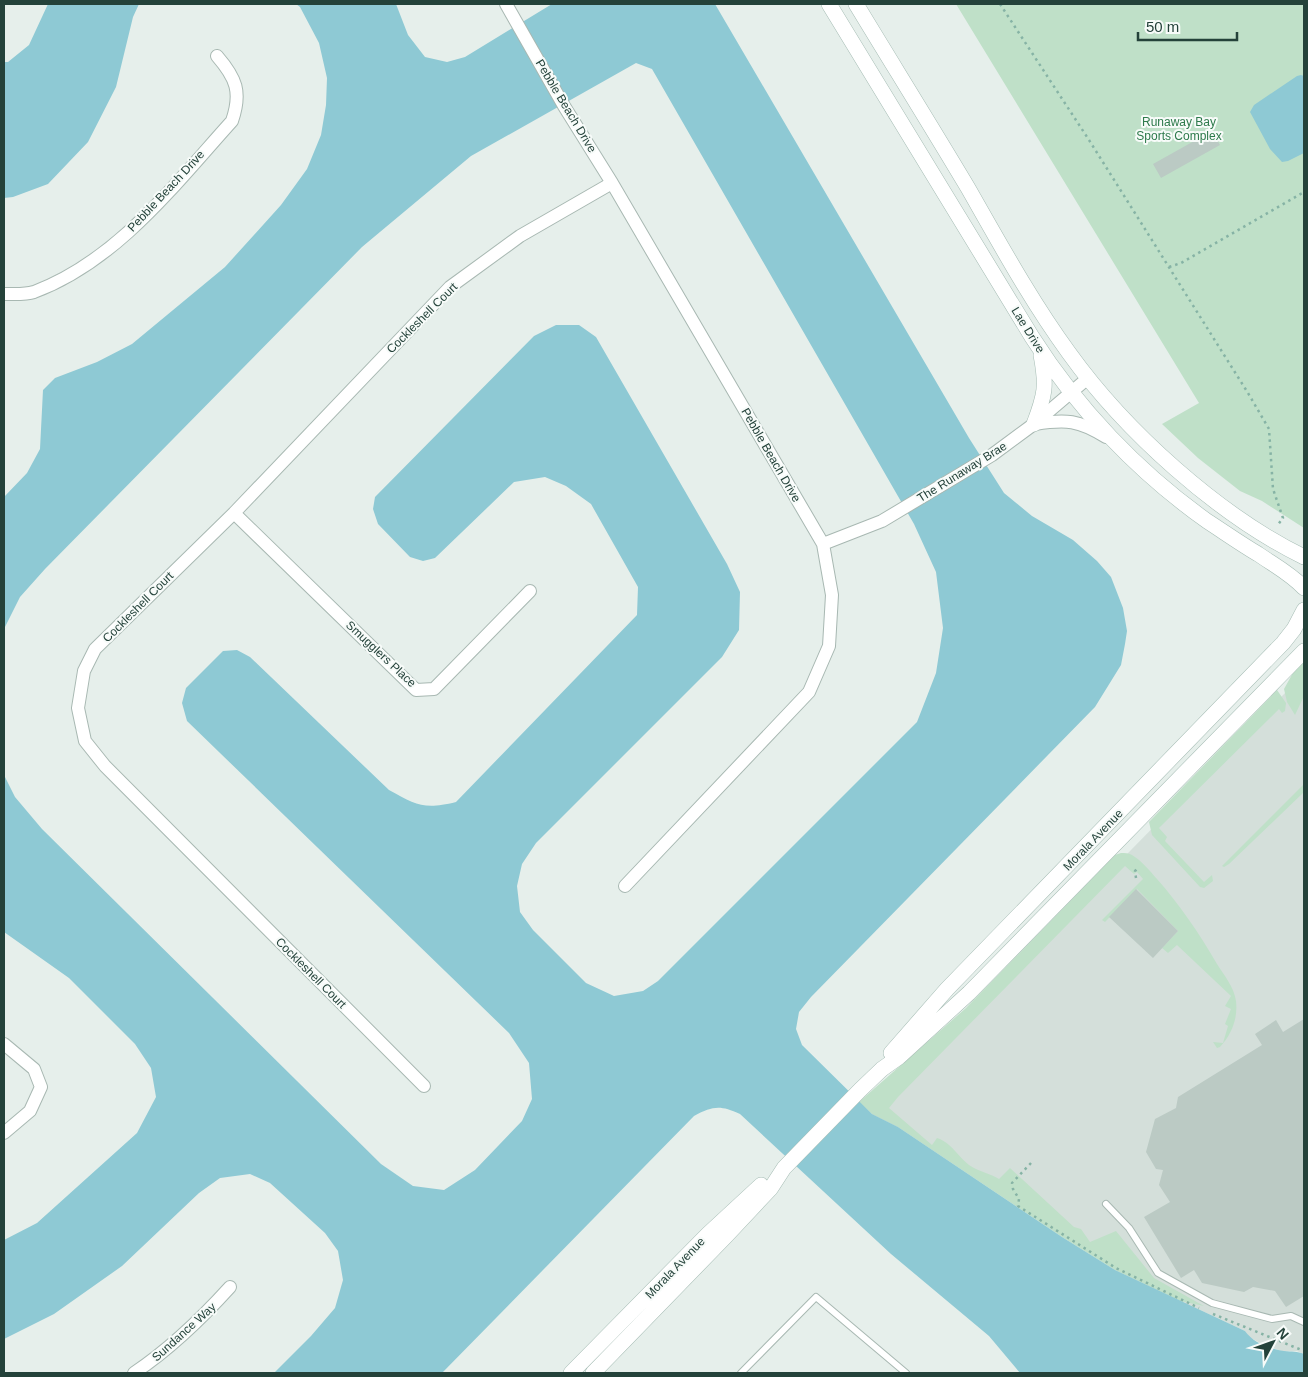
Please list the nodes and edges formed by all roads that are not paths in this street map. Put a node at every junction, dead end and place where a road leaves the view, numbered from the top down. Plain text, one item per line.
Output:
1 (506, 4) edge
2 (829, 4) edge
3 (856, 4) edge
4 (217, 56) dead end
5 (612, 183) junction
6 (4, 294) edge
7 (1039, 349) junction
8 (1088, 378) junction
9 (1072, 392) junction
10 (1034, 424) junction
11 (1118, 445) junction
12 (234, 513) junction
13 (823, 544) junction
14 (1304, 557) edge
15 (1304, 588) edge
16 (530, 591) dead end
17 (1304, 610) edge
18 (1304, 651) edge
19 (625, 886) dead end
20 (4, 1044) edge
21 (882, 1069) junction
22 (424, 1086) dead end
23 (4, 1133) edge
24 (784, 1168) junction
25 (1106, 1204) dead end
26 (230, 1287) dead end
27 (1304, 1322) edge
28 (134, 1373) edge
29 (571, 1373) edge
30 (593, 1373) edge
31 (740, 1373) edge
32 (906, 1373) edge

1 - 5 street, Pebble Beach Drive
2 - 7 main road, Lae Drive
3 - 8 main road, Lae Drive
4 - 6 street, Pebble Beach Drive
5 - 12 street, Cockleshell Court
5 - 13 street, Pebble Beach Drive
7 - 9 main road, Lae Drive
7 - 10 main road
8 - 9 street, The Runaway Brae
8 - 14 main road, Lae Drive
9 - 10 street, The Runaway Brae
9 - 11 main road, Lae Drive
10 - 11 street
10 - 13 street, The Runaway Brae
11 - 15 main road, Lae Drive
12 - 16 street, Smugglers Place
12 - 22 street, Cockleshell Court
13 - 19 street, Pebble Beach Drive
17 - 21 main road, Morala Avenue
18 - 21 main road, Morala Avenue
20 - 23 street
21 - 24 main road, Morala Avenue
24 - 29 main road, Morala Avenue
24 - 30 main road, Morala Avenue
25 - 27 lane
26 - 28 street, Sundance Way
31 - 32 lane

